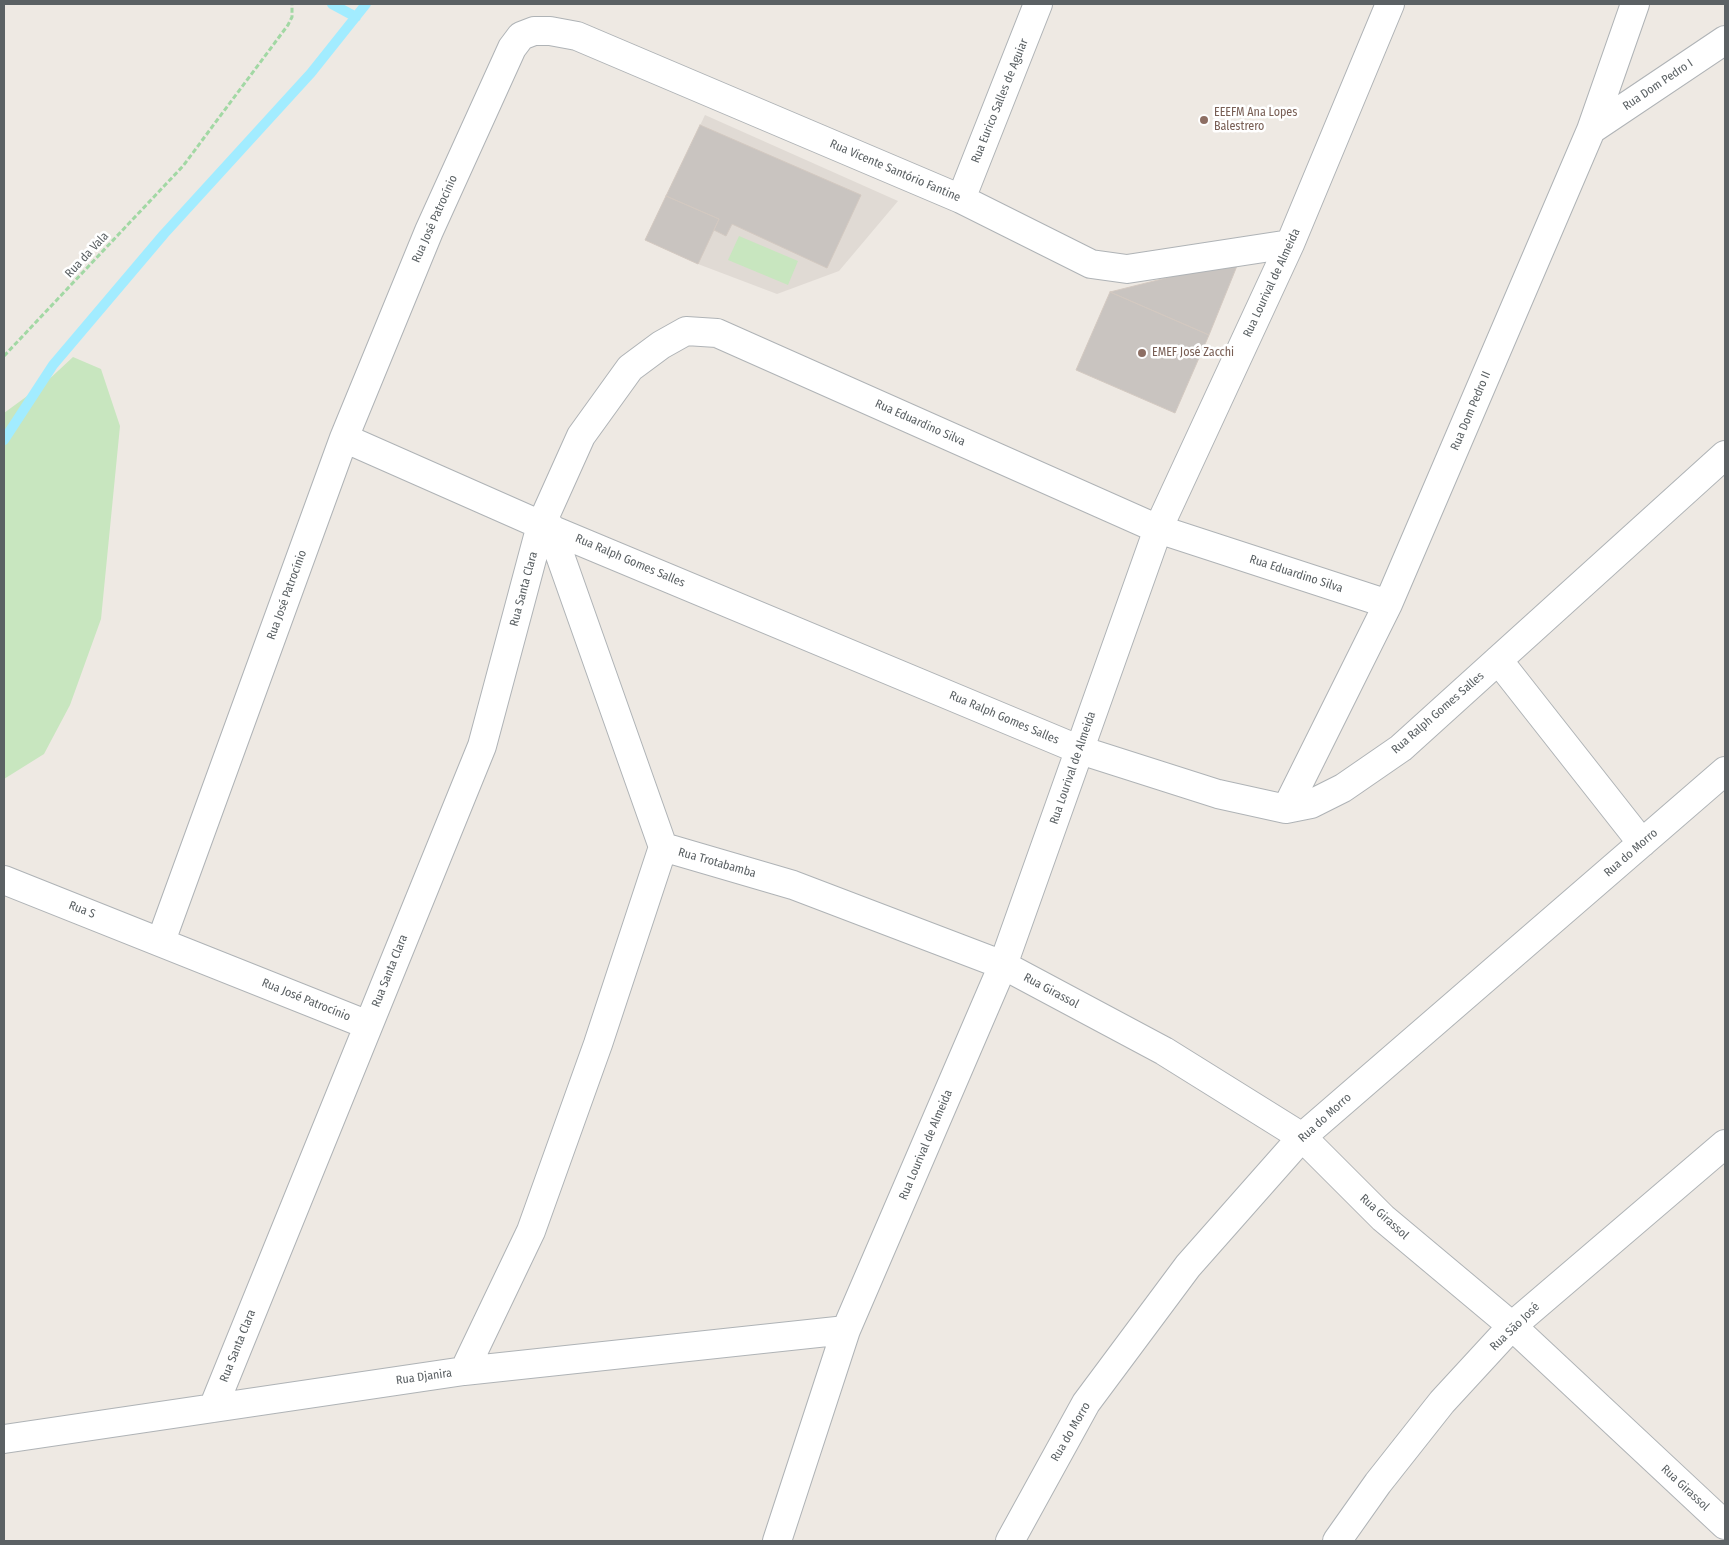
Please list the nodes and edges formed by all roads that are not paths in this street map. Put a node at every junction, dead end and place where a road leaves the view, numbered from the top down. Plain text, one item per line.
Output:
1 (1038, 4) edge
2 (1390, 4) edge
3 (1635, 4) edge
4 (1725, 40) edge
5 (512, 48) joint
6 (1591, 130) junction
7 (961, 198) junction
8 (1290, 244) junction
9 (344, 438) junction
10 (1725, 455) edge
11 (545, 526) junction
12 (1158, 528) junction
13 (1388, 604) junction
14 (1498, 660) junction
15 (1080, 750) junction
16 (1725, 771) edge
17 (1286, 809) junction
18 (1642, 843) junction
19 (663, 847) junction
20 (4, 880) edge
21 (161, 941) junction
22 (1004, 965) junction
23 (368, 1025) junction
24 (1302, 1137) junction
25 (1725, 1144) edge
26 (1512, 1326) junction
27 (846, 1330) junction
28 (464, 1371) junction
29 (213, 1408) junction
30 (4, 1439) edge
31 (1725, 1525) edge
32 (777, 1541) edge
33 (1010, 1541) edge
34 (1337, 1541) edge

1 - 7 street, Rua Eurico Salles de Aguiar
2 - 8 street, Rua Lourival de Almeida
3 - 6 street, Rua Dom Pedro II
4 - 6 street, Rua Dom Pedro I
5 - 7 street, Rua Vicente Santório Fantine
5 - 9 street, Rua José Patrocínio
6 - 13 street, Rua Dom Pedro II
7 - 8 street, Rua Vicente Santório Fantine
8 - 12 street, Rua Lourival de Almeida
9 - 11 street, Rua Ralph Gomes Salles
9 - 21 street, Rua José Patrocínio
10 - 14 street, Rua Ralph Gomes Salles
11 - 12 street, Rua Eduardino Silva
11 - 15 street, Rua Ralph Gomes Salles
11 - 19 street, Rua Trotabamba
11 - 23 street, Rua Santa Clara
12 - 13 street, Rua Eduardino Silva
12 - 15 street, Rua Lourival de Almeida
13 - 17 street, Rua Dom Pedro II
14 - 17 street, Rua Ralph Gomes Salles
14 - 18 street
15 - 17 street, Rua Ralph Gomes Salles
15 - 22 street, Rua Lourival de Almeida
16 - 18 street, Rua do Morro
18 - 24 street, Rua do Morro
19 - 22 street, Rua Trotabamba
19 - 28 street
20 - 21 street, Rua S
21 - 23 street, Rua José Patrocínio
22 - 24 street, Rua Girassol
22 - 27 street, Rua Lourival de Almeida
23 - 29 street, Rua Santa Clara
24 - 26 street, Rua Girassol
24 - 33 street, Rua do Morro
25 - 26 street, Rua São José
26 - 31 street, Rua Girassol
26 - 34 street, Rua São José
27 - 28 street, Rua Djanira
27 - 32 street, Rua Lourival de Almeida
28 - 29 street, Rua Djanira
29 - 30 street, Rua Djanira

